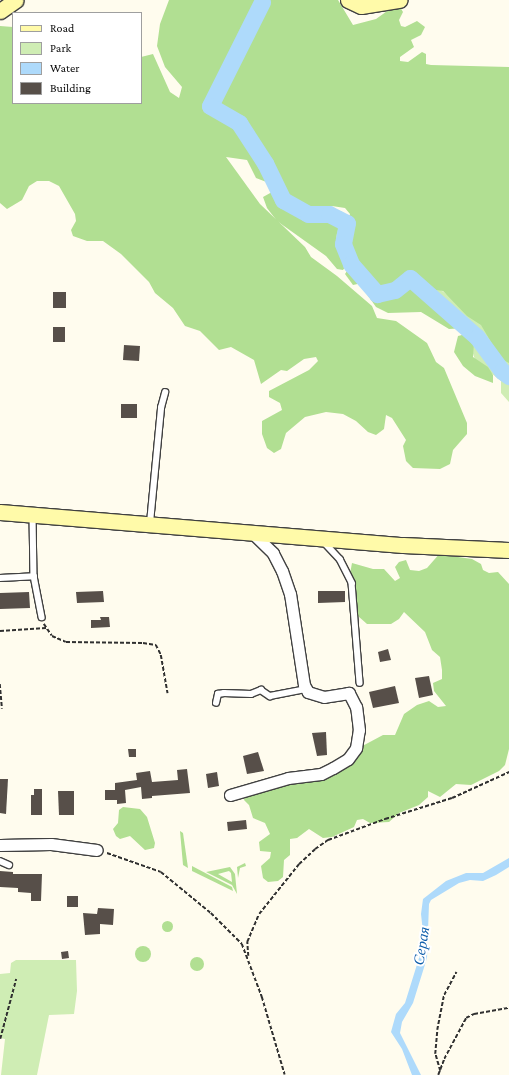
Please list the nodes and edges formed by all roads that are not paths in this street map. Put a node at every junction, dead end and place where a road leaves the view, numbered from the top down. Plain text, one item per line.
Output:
1 (16, 0) edge
2 (348, 0) edge
3 (400, 0) edge
4 (0, 11) edge
5 (165, 393) dead end
6 (0, 512) edge
7 (33, 515) junction
8 (150, 523) junction
9 (249, 531) junction
10 (320, 538) junction
11 (509, 550) edge
12 (34, 576) junction
13 (0, 578) edge
14 (42, 618) road end
15 (360, 683) dead end
16 (306, 689) junction
17 (216, 703) dead end
18 (230, 795) dead end
19 (0, 845) edge
20 (97, 850) road end
21 (0, 861) edge
22 (9, 865) dead end

1 - 4 street
2 - 3 street
5 - 8 lane
6 - 7 street
7 - 8 street
7 - 12 lane
8 - 9 street
9 - 10 street
9 - 16 street
10 - 11 street
10 - 15 lane
12 - 13 lane
12 - 14 lane
16 - 17 lane
16 - 18 street
19 - 20 street
21 - 22 lane

